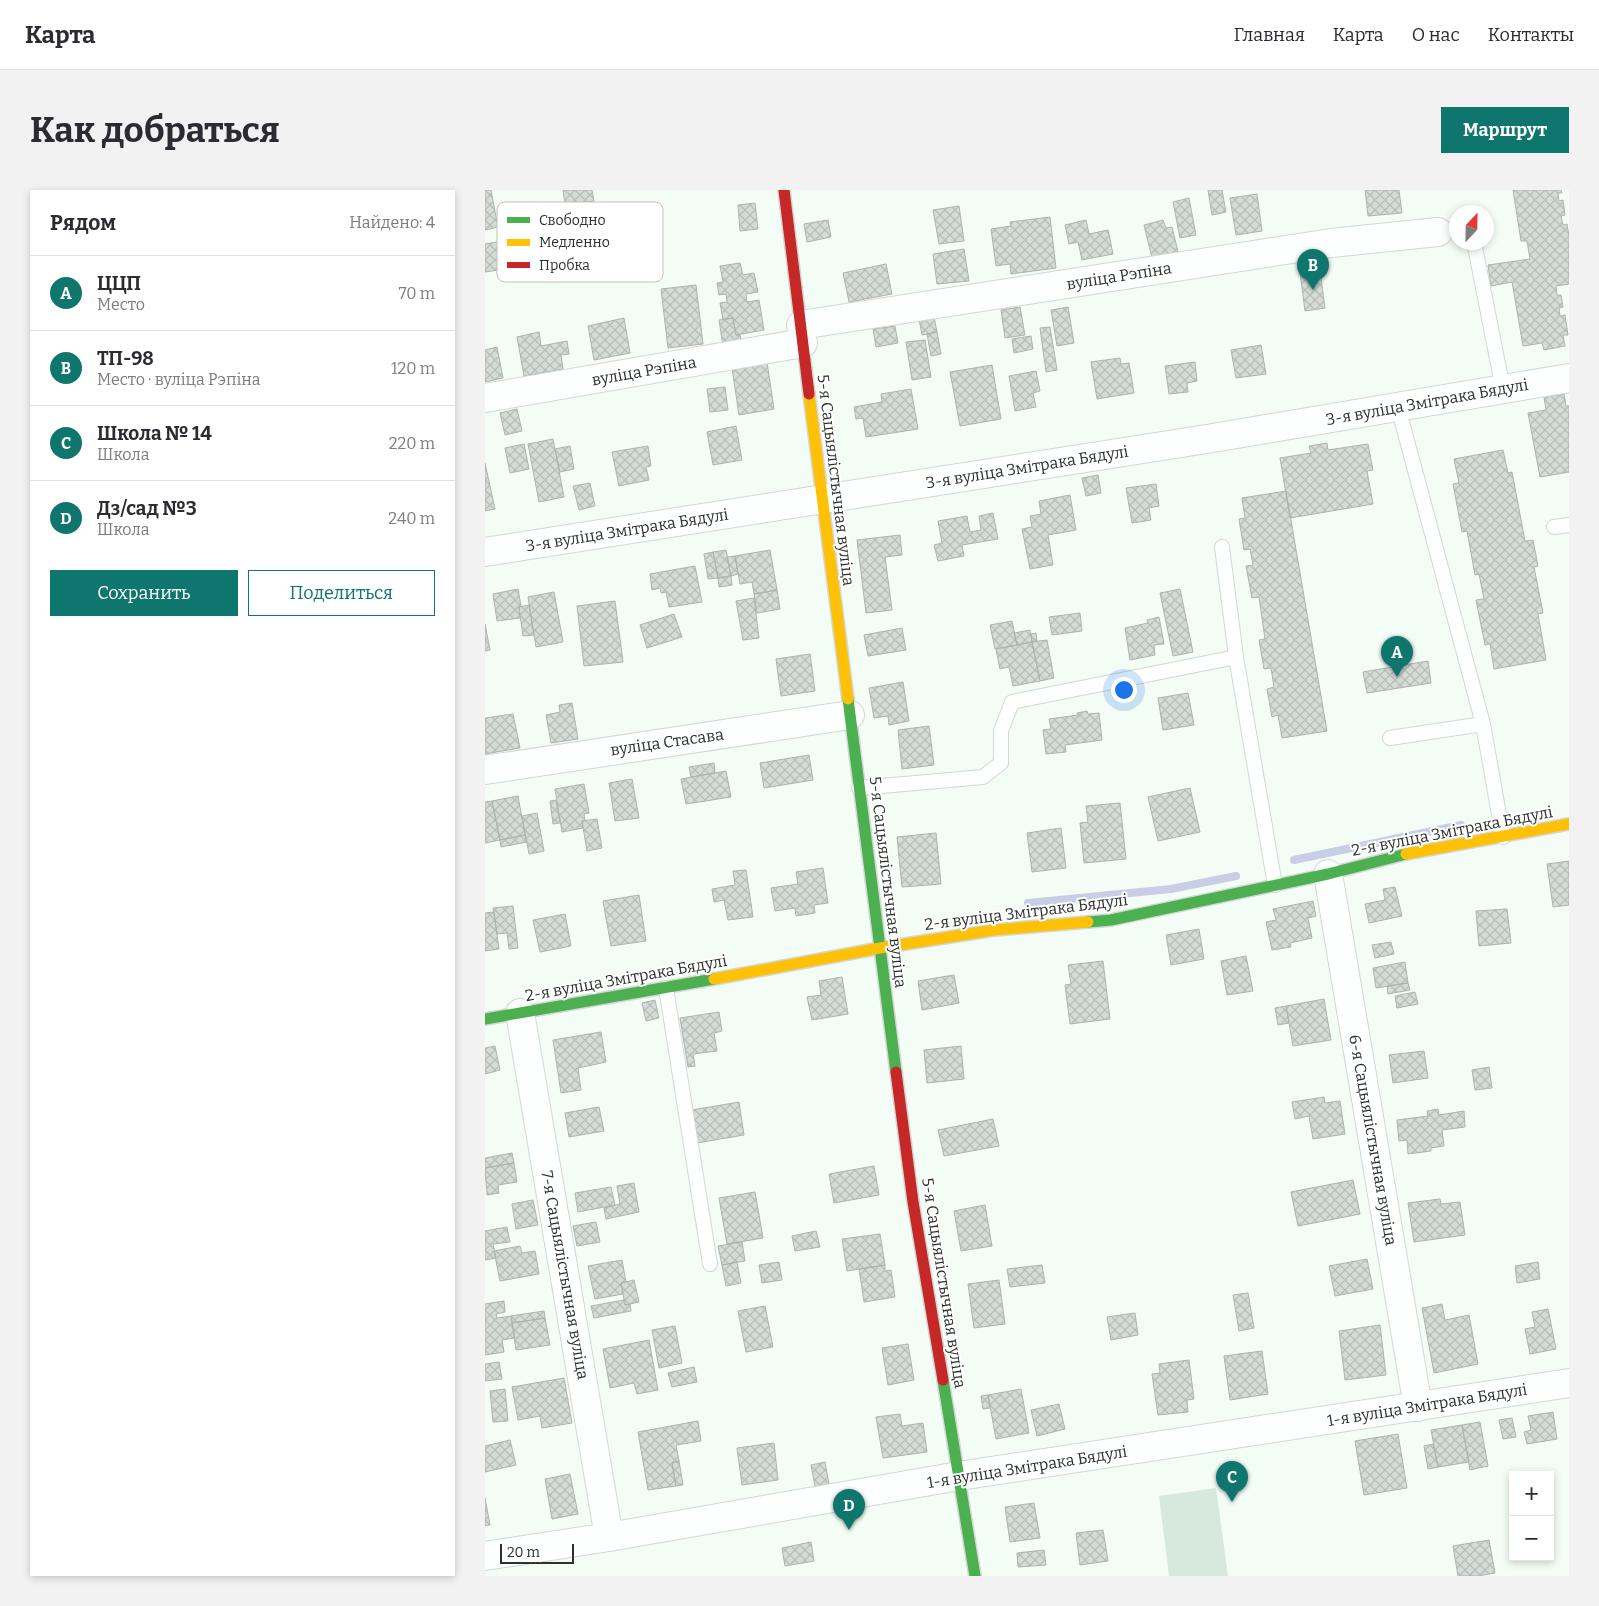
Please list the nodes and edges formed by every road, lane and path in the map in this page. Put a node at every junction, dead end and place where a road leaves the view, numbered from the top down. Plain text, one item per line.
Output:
1 (784, 190) edge
2 (1438, 232) dead end
3 (1476, 250) edge
4 (802, 334) junction
5 (1569, 378) edge
6 (1503, 389) junction
7 (485, 398) edge
8 (1397, 407) junction
9 (822, 499) junction
10 (1569, 525) edge
11 (1554, 527) dead end
12 (1222, 547) dead end
13 (485, 552) edge
14 (1236, 657) junction
15 (849, 715) junction
16 (1483, 724) junction
17 (1390, 738) dead end
18 (485, 770) edge
19 (859, 788) junction
20 (1569, 824) edge
21 (1503, 837) junction
22 (1328, 874) junction
23 (1275, 885) junction
24 (880, 948) junction
25 (666, 988) junction
26 (520, 1013) junction
27 (485, 1019) edge
28 (710, 1264) dead end
29 (1569, 1383) edge
30 (1418, 1407) junction
31 (959, 1476) junction
32 (609, 1537) junction
33 (485, 1556) edge
34 (975, 1576) edge

1 - 4 street, 5-я Сацыялістычная вуліца
2 - 4 street, вуліца Рэпіна
3 - 6 lane
4 - 7 street, вуліца Рэпіна
4 - 9 street, 5-я Сацыялістычная вуліца
5 - 6 street, 3-я вуліца Змітрака Бядулі
6 - 8 street, 3-я вуліца Змітрака Бядулі
8 - 9 street, 3-я вуліца Змітрака Бядулі
8 - 16 lane
9 - 13 street, 3-я вуліца Змітрака Бядулі
9 - 15 street, 5-я Сацыялістычная вуліца
10 - 11 lane
12 - 14 lane
14 - 19 lane
14 - 23 lane
15 - 18 street, вуліца Стасава
15 - 19 street, 5-я Сацыялістычная вуліца
16 - 17 lane
16 - 21 lane
19 - 24 street, 5-я Сацыялістычная вуліца
20 - 21 street, 2-я вуліца Змітрака Бядулі
21 - 22 street, 2-я вуліца Змітрака Бядулі
22 - 23 street, 2-я вуліца Змітрака Бядулі
22 - 30 street, 6-я Сацыялістычная вуліца
23 - 24 street, 2-я вуліца Змітрака Бядулі
24 - 25 street, 2-я вуліца Змітрака Бядулі
24 - 31 street, 5-я Сацыялістычная вуліца
25 - 26 street, 2-я вуліца Змітрака Бядулі
25 - 28 lane
26 - 27 street, 2-я вуліца Змітрака Бядулі
26 - 32 street, 7-я Сацыялістычная вуліца
29 - 30 street, 1-я вуліца Змітрака Бядулі
30 - 31 street, 1-я вуліца Змітрака Бядулі
31 - 32 street, 1-я вуліца Змітрака Бядулі
31 - 34 street, 5-я Сацыялістычная вуліца
32 - 33 street, 1-я вуліца Змітрака Бядулі

